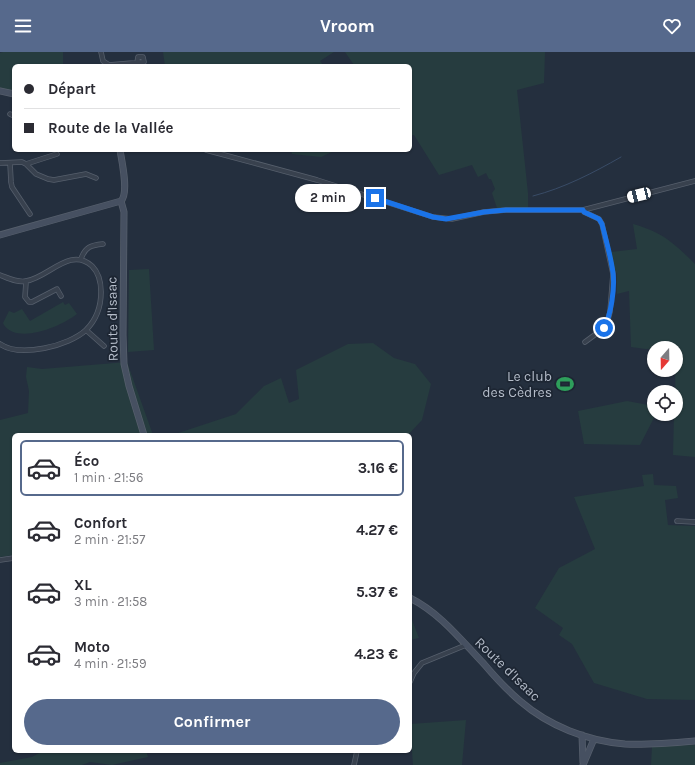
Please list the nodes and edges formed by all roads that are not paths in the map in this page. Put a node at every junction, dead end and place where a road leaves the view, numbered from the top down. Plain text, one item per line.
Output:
1 (101, 52) edge
2 (137, 63) dead end
3 (108, 64) edge
4 (123, 64) edge
5 (0, 91) edge
6 (12, 94) edge
7 (120, 152) edge
8 (213, 152) edge
9 (57, 154) dead end
10 (0, 163) edge
11 (10, 163) junction
12 (26, 164) junction
13 (96, 178) dead end
14 (695, 181) edge
15 (121, 201) junction
16 (583, 210) junction
17 (30, 214) dead end
18 (0, 235) edge
19 (103, 244) dead end
20 (81, 260) junction
21 (0, 275) edge
22 (26, 282) junction
23 (61, 296) dead end
24 (86, 330) junction
25 (585, 342) dead end
26 (0, 344) edge
27 (104, 346) dead end
28 (143, 433) edge
29 (677, 521) dead end
30 (695, 522) edge
31 (12, 558) edge
32 (0, 560) edge
33 (412, 599) edge
34 (466, 645) junction
35 (412, 678) edge
36 (582, 735) junction
37 (594, 738) junction
38 (695, 741) edge
39 (357, 753) edge
40 (583, 764) edge
41 (354, 765) edge

1 - 3 street
2 - 4 street
5 - 6 street
7 - 15 street, Route d'Isaac
8 - 16 street
9 - 12 street
10 - 11 street
11 - 12 street
11 - 17 street
12 - 13 street
14 - 16 street
15 - 18 street
15 - 28 street, Route d'Isaac
16 - 25 street
19 - 20 street
20 - 22 street
20 - 24 street
21 - 22 street
22 - 23 street
24 - 26 street
24 - 27 street
29 - 30 street
31 - 32 street
33 - 34 street, Route d'Isaac
34 - 35 street
34 - 36 street, Route d'Isaac
36 - 37 street, Route d'Isaac
36 - 40 street
37 - 38 street, Route d'Isaac
37 - 40 street
39 - 41 street

